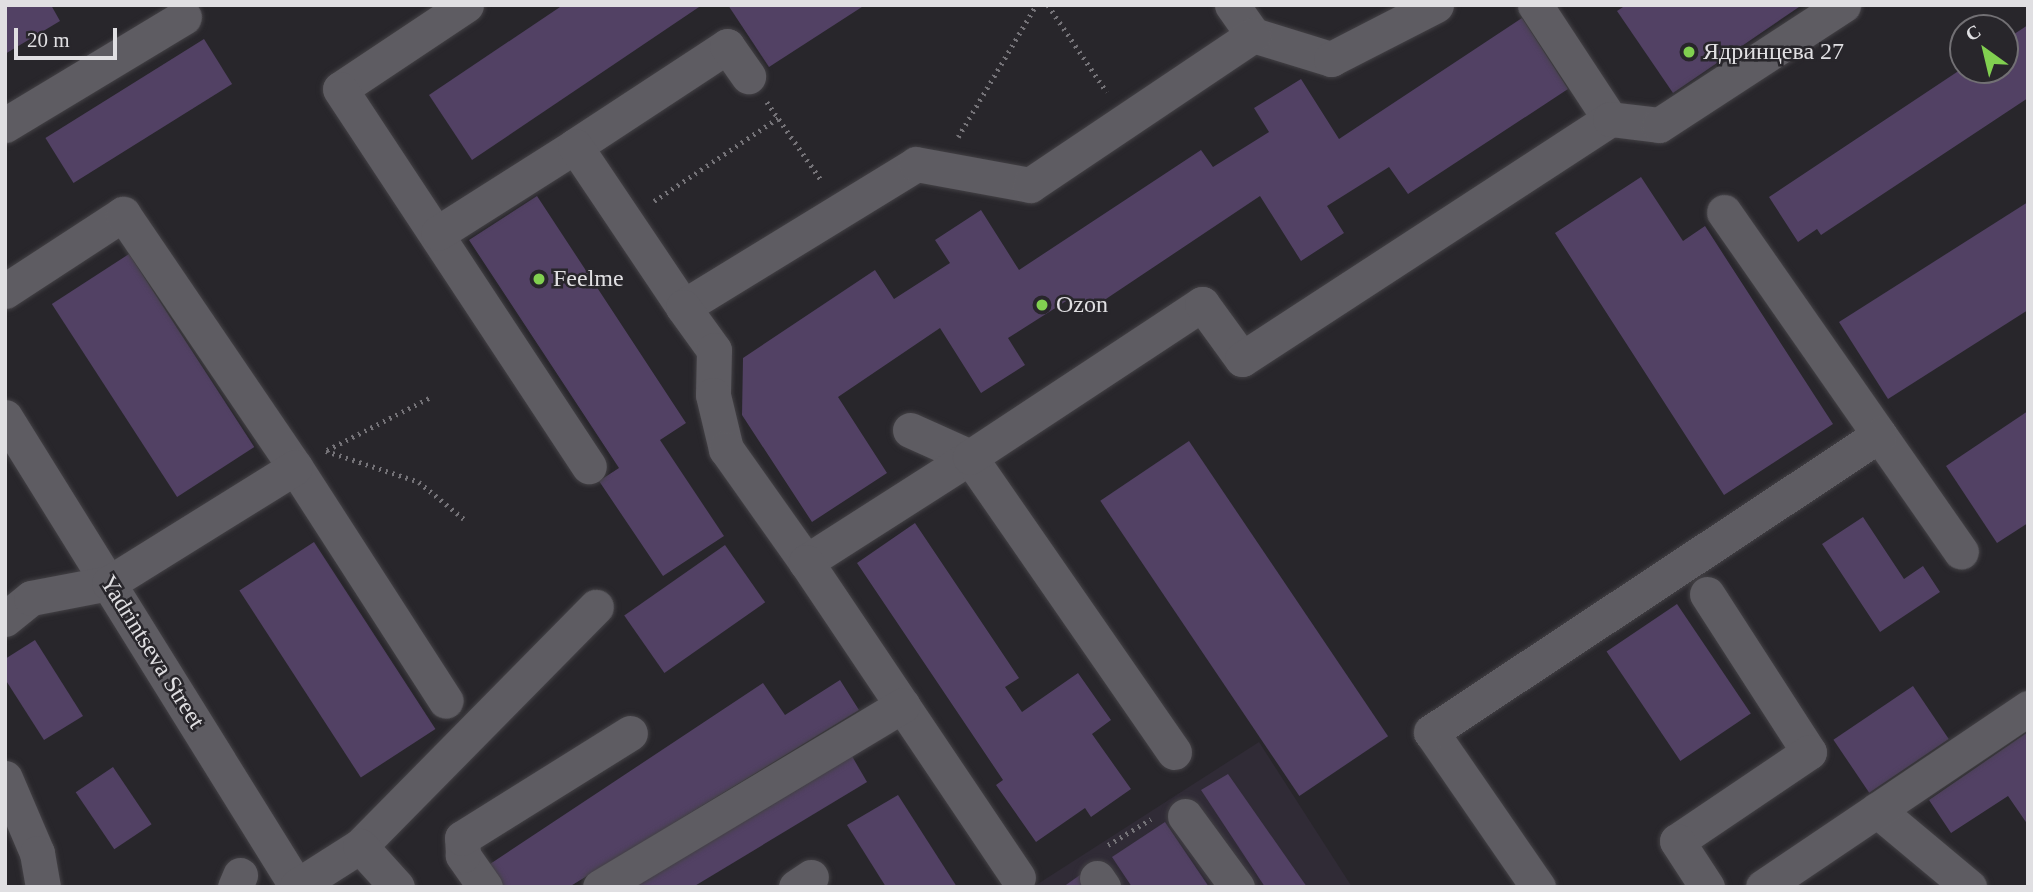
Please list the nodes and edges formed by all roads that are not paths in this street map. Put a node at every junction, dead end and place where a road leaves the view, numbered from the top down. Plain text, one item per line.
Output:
1 (466, 5) edge
2 (1232, 5) edge
3 (1436, 5) edge
4 (1535, 5) edge
5 (1843, 5) edge
6 (184, 17) dead end
7 (1252, 34) junction
8 (748, 76) dead end
9 (1610, 119) junction
10 (5, 125) edge
11 (575, 146) junction
12 (1724, 212) dead end
13 (438, 233) junction
14 (5, 291) edge
15 (683, 307) junction
16 (5, 417) edge
17 (910, 430) dead end
18 (1879, 435) junction
19 (970, 457) junction
20 (589, 466) dead end
21 (295, 467) junction
22 (1961, 552) dead end
23 (806, 562) junction
24 (109, 583) junction
25 (1707, 594) dead end
26 (596, 607) dead end
27 (5, 619) edge
28 (446, 701) dead end
29 (903, 705) junction
30 (2028, 708) edge
31 (630, 733) dead end
32 (1174, 752) dead end
33 (5, 778) edge
34 (1877, 810) junction
35 (1185, 816) road end
36 (360, 846) junction
37 (1018, 877) dead end
38 (297, 886) edge
39 (43, 887) edge
40 (397, 887) edge
41 (485, 887) edge
42 (600, 887) edge
43 (1237, 887) edge
44 (1538, 887) edge
45 (1707, 887) edge
46 (1763, 887) edge
47 (1969, 887) edge

1 - 13 street
2 - 7 street
3 - 7 street
4 - 9 street
5 - 9 street
6 - 10 street
7 - 15 street
8 - 11 street
9 - 19 street
11 - 13 street
11 - 15 street
12 - 18 street
13 - 20 street
14 - 21 street
15 - 23 street
16 - 24 street, Yadrintseva Street
17 - 19 street
18 - 22 street
18 - 44 street
19 - 23 street
19 - 32 street
21 - 24 street
21 - 28 street
23 - 29 street
24 - 27 street
24 - 38 street, Yadrintseva Street
25 - 45 street
26 - 36 street
29 - 37 street
29 - 42 street
30 - 34 street
31 - 41 street
33 - 39 street
34 - 46 street
34 - 47 street
35 - 43 street
36 - 38 street
36 - 40 street

